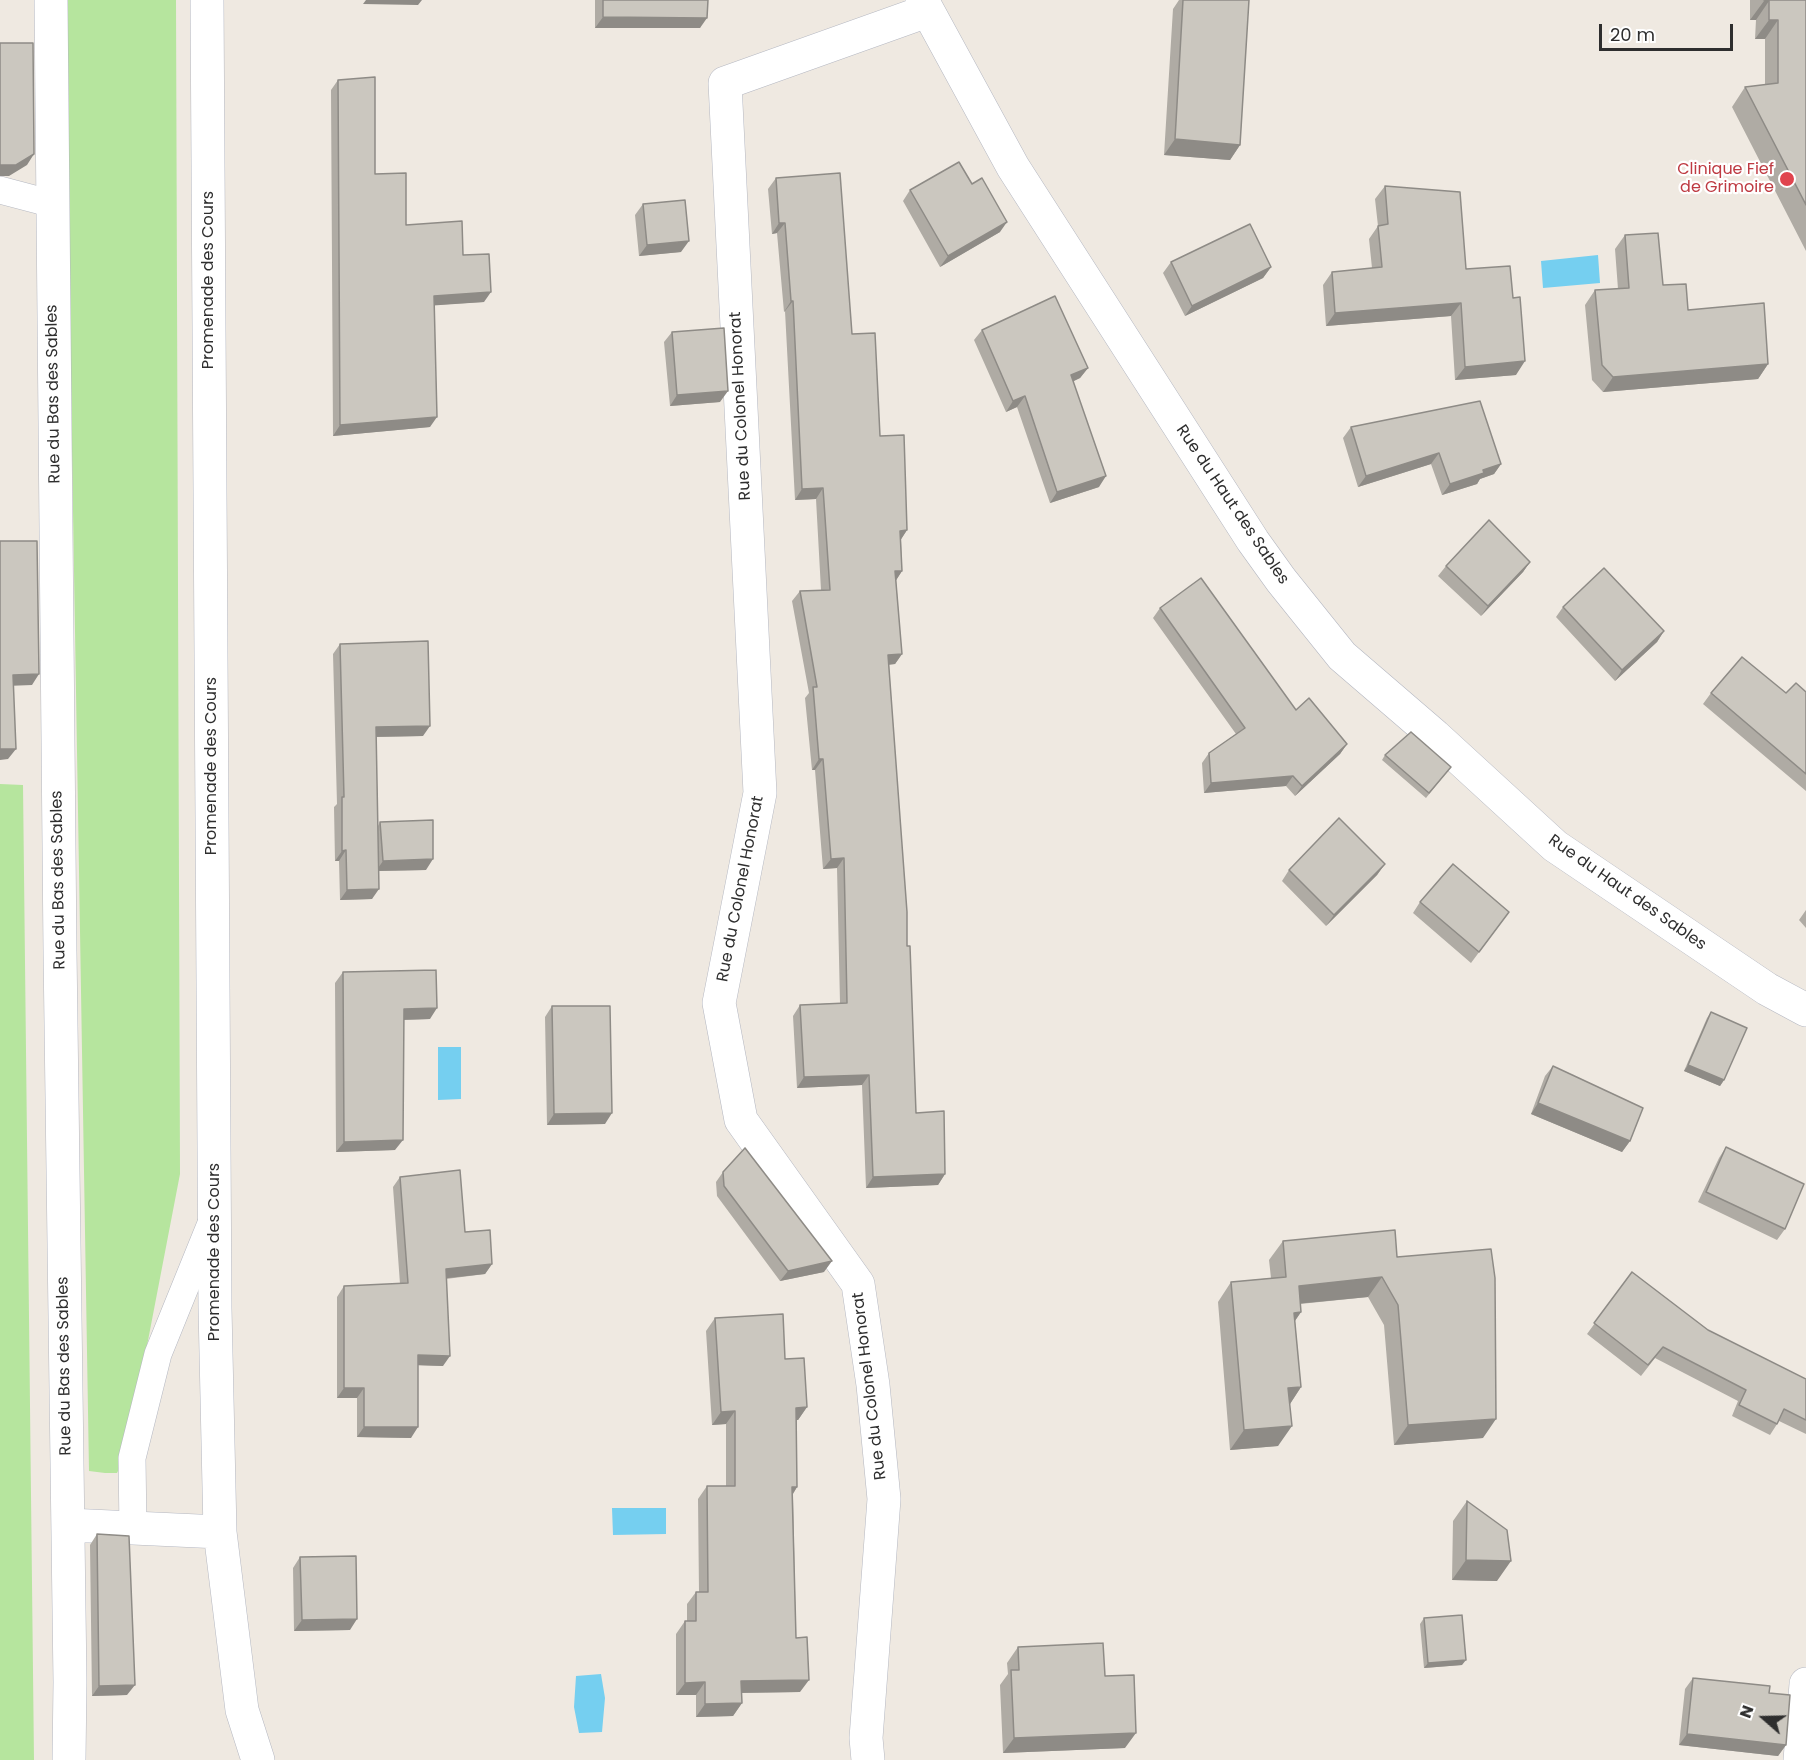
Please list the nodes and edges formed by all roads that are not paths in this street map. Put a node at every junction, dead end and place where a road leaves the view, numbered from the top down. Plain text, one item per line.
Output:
1 (51, 0) edge
2 (207, 0) edge
3 (924, 6) edge
4 (0, 190) edge
5 (53, 204) junction
6 (1806, 1010) edge
7 (214, 1215) junction
8 (68, 1525) junction
9 (133, 1528) junction
10 (219, 1532) junction
11 (1806, 1684) edge
12 (69, 1760) edge
13 (258, 1760) edge
14 (868, 1760) edge
15 (1800, 1760) edge

1 - 5 street, Rue du Bas des Sables
2 - 7 street, Promenade des Cours
3 - 6 street, Rue du Haut des Sables
3 - 14 street, Rue du Colonel Honorat
4 - 5 lane
5 - 8 street, Rue du Bas des Sables
7 - 9 lane
7 - 10 street, Promenade des Cours
8 - 9 street
8 - 12 street, Rue du Bas des Sables
9 - 10 street
10 - 13 street, Promenade des Cours
11 - 15 street

